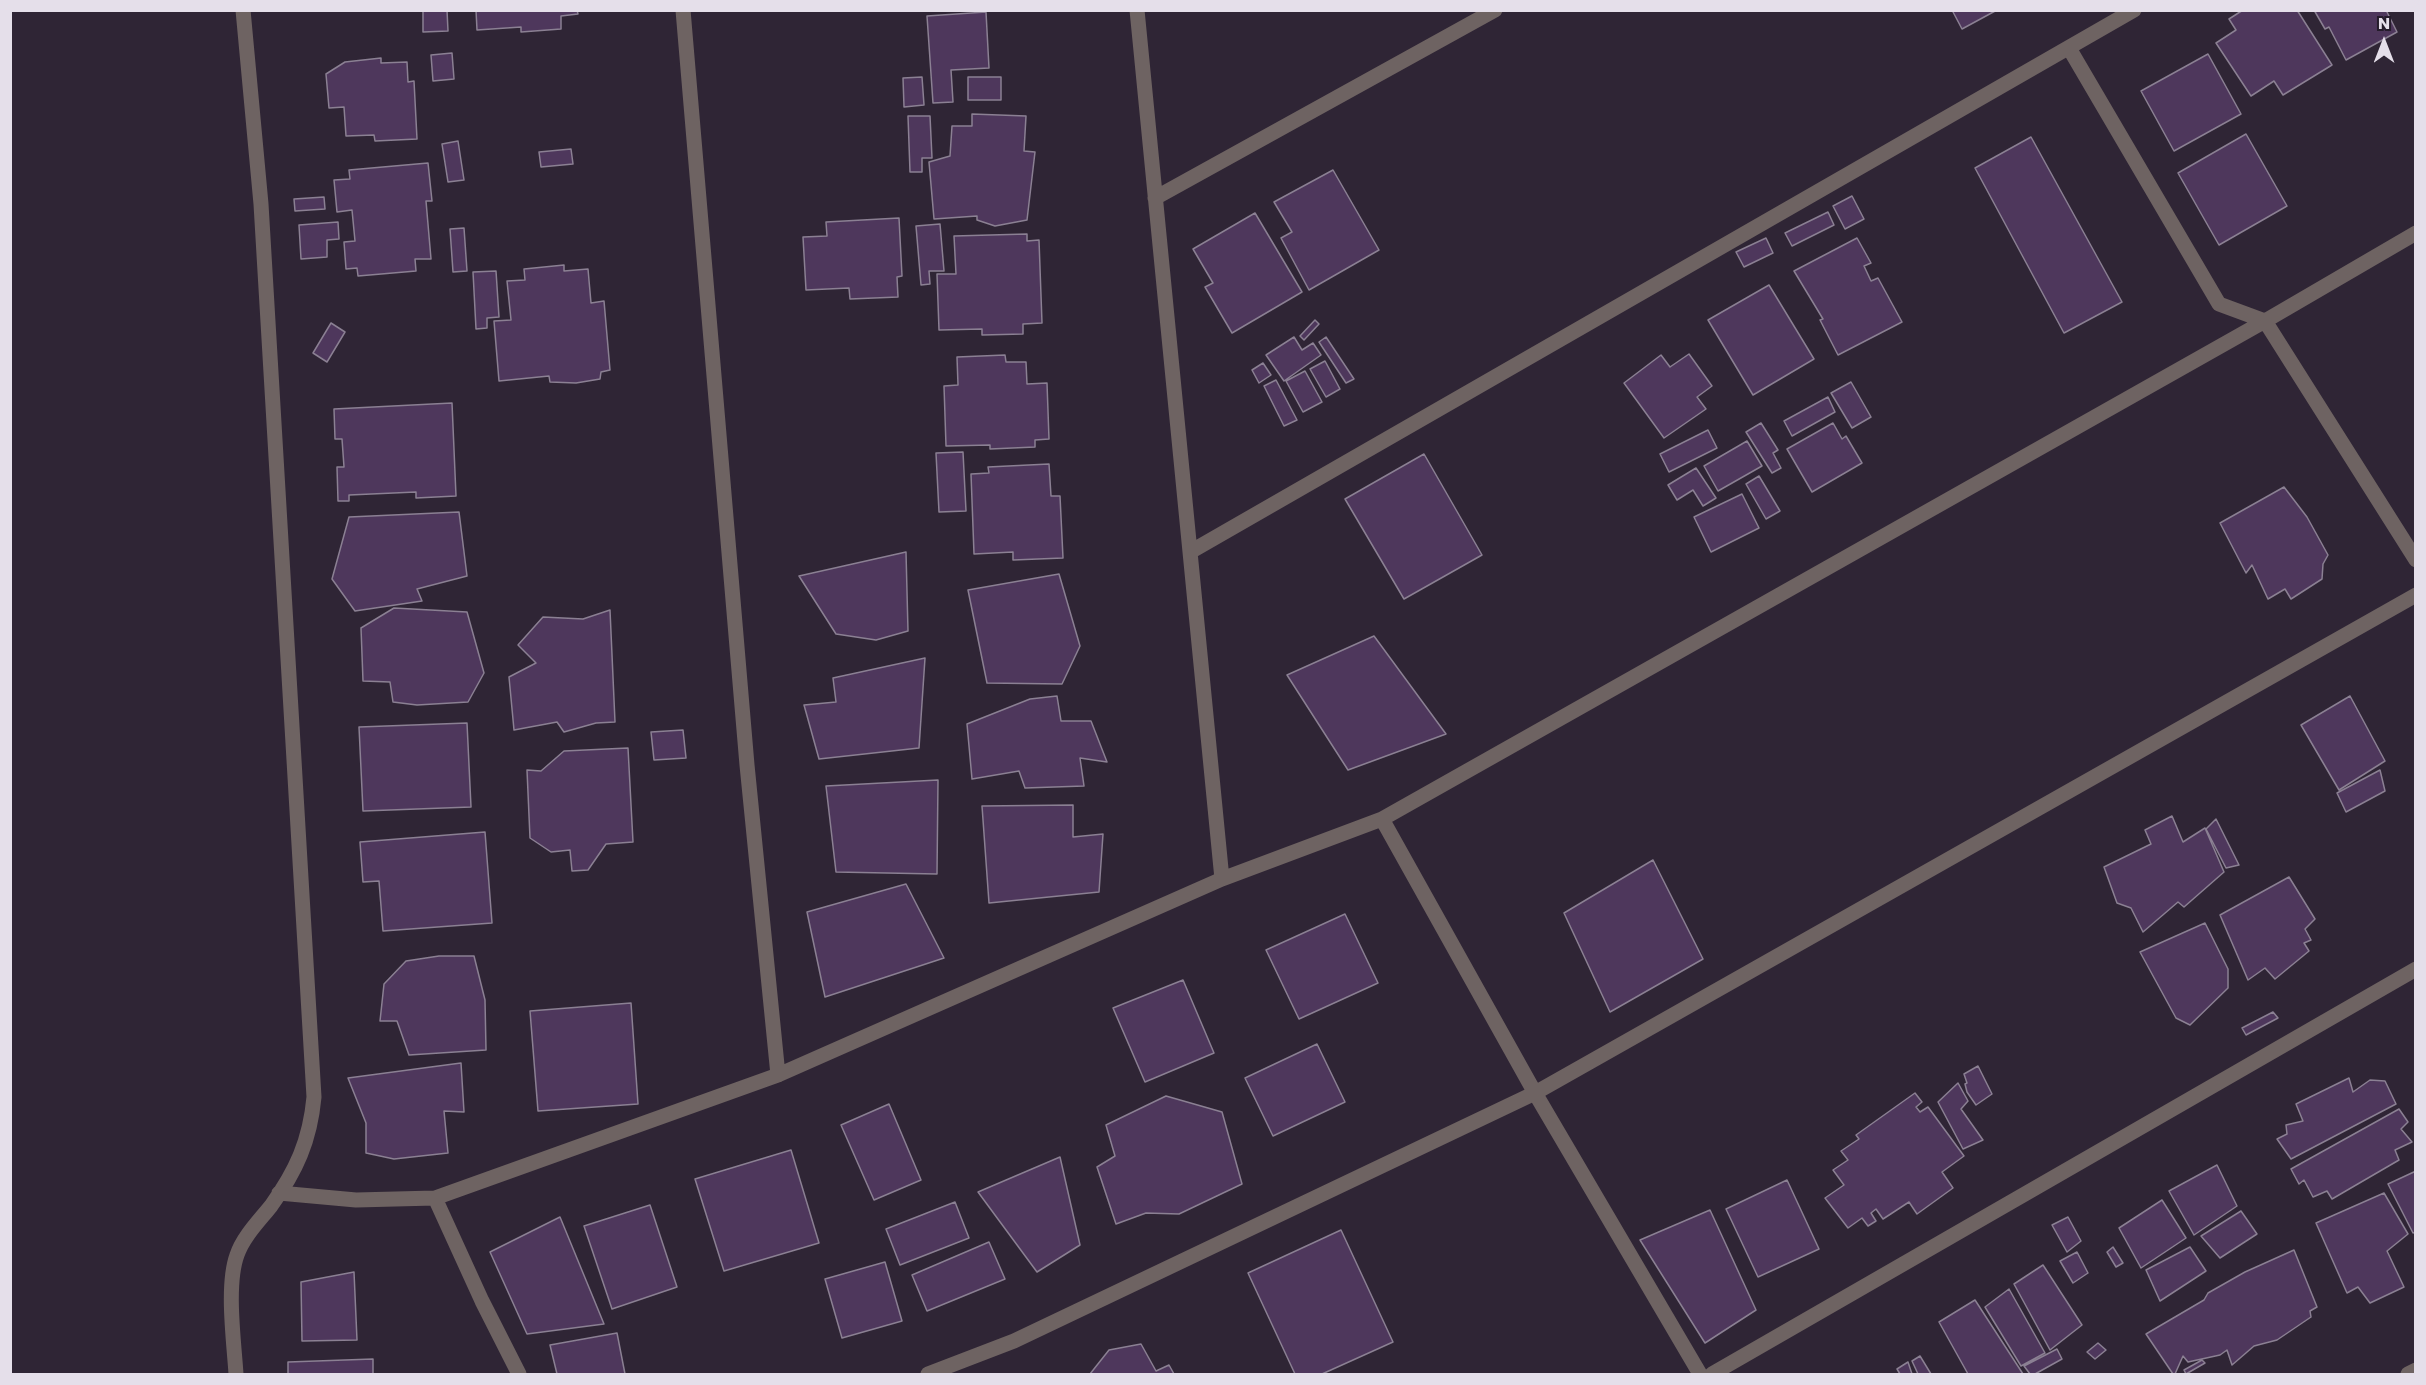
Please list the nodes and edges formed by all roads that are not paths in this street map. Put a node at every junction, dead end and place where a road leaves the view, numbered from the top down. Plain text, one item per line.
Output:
1 (243, 10) edge
2 (683, 10) edge
3 (1137, 10) edge
4 (1495, 10) edge
5 (2134, 10) edge
6 (2069, 48) junction
7 (1155, 198) junction
8 (2415, 233) edge
9 (2265, 321) junction
10 (1190, 552) junction
11 (2415, 560) edge
12 (2415, 595) edge
13 (1382, 819) junction
14 (1222, 879) junction
15 (2415, 969) edge
16 (778, 1075) junction
17 (1535, 1092) junction
18 (279, 1193) junction
19 (435, 1198) junction
20 (2415, 1370) edge
21 (236, 1374) edge
22 (519, 1374) edge
23 (928, 1374) edge
24 (1700, 1374) edge
25 (1712, 1374) edge
26 (2408, 1374) edge

1 - 18 street
2 - 16 street
3 - 7 street
4 - 7 street
5 - 6 street
6 - 9 street
6 - 10 street
7 - 10 street
8 - 9 street
9 - 11 street
9 - 13 street
10 - 14 street
12 - 17 street
13 - 14 street
13 - 17 street
14 - 16 street
15 - 25 street
16 - 19 street
17 - 23 street
17 - 24 street
18 - 19 street
18 - 21 street
19 - 22 street
20 - 26 street

